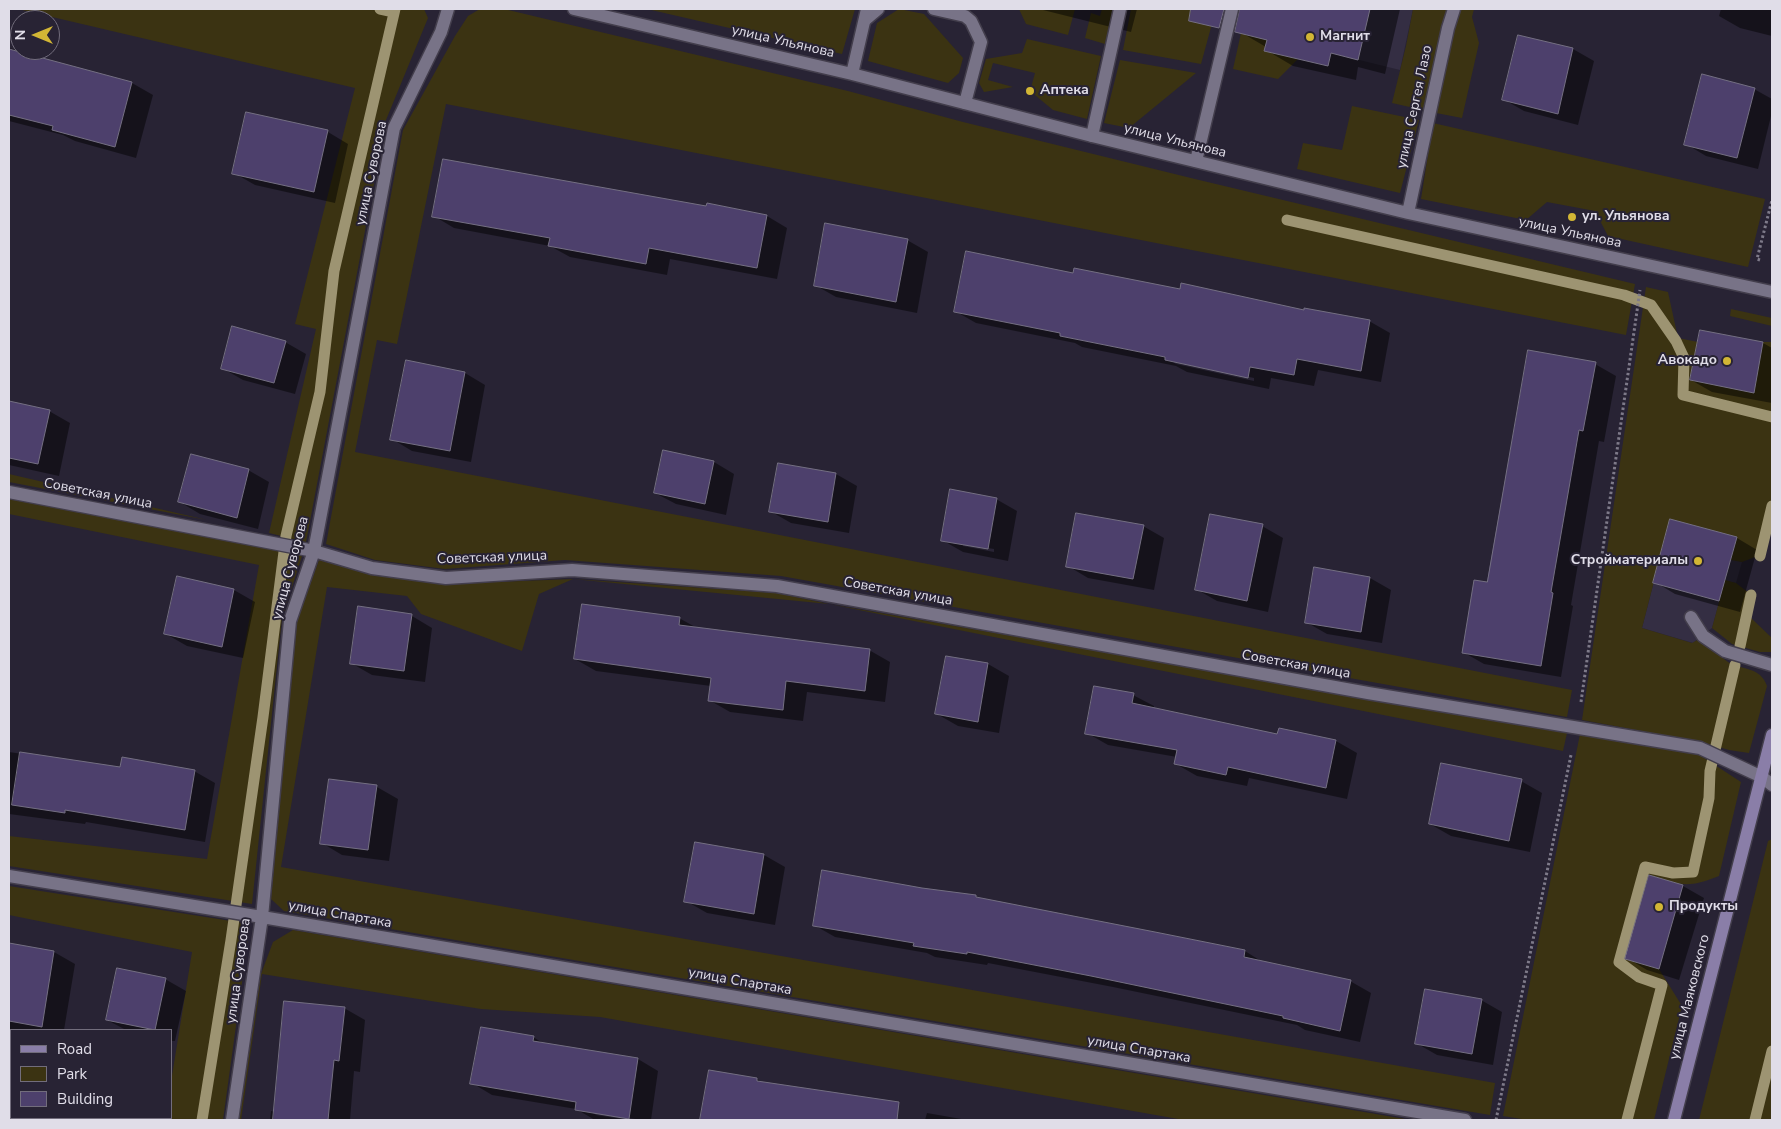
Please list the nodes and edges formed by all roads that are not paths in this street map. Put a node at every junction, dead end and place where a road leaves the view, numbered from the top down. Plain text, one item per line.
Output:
1 (448, 9) edge
2 (574, 9) edge
3 (878, 9) edge
4 (934, 9) edge
5 (1120, 9) edge
6 (1232, 9) edge
7 (1454, 9) edge
8 (866, 14) edge
9 (852, 74) junction
10 (965, 103) junction
11 (1092, 136) junction
12 (1196, 161) junction
13 (1408, 213) junction
14 (1772, 292) edge
15 (9, 492) edge
16 (314, 551) junction
17 (1691, 617) dead end
18 (1772, 665) edge
19 (1772, 735) edge
20 (1767, 781) edge
21 (9, 876) edge
22 (262, 917) junction
23 (232, 1120) edge
24 (1465, 1120) edge
25 (1674, 1120) edge

1 - 16 street, улица Суворова
2 - 9 street, улица Ульянова
3 - 8 street
4 - 10 street
5 - 11 street
6 - 12 street
7 - 13 street, улица Сергея Лазо
8 - 9 street
9 - 10 street, улица Ульянова
10 - 11 street, улица Ульянова
11 - 12 street, улица Ульянова
12 - 13 street, улица Ульянова
13 - 14 street, улица Ульянова
15 - 16 street, Советская улица
16 - 20 street, Советская улица
16 - 22 street, улица Суворова
17 - 18 street
19 - 20 main road, улица Маяковского
20 - 25 main road, улица Маяковского
21 - 22 street, улица Спартака
22 - 23 street, улица Суворова
22 - 24 street, улица Спартака

